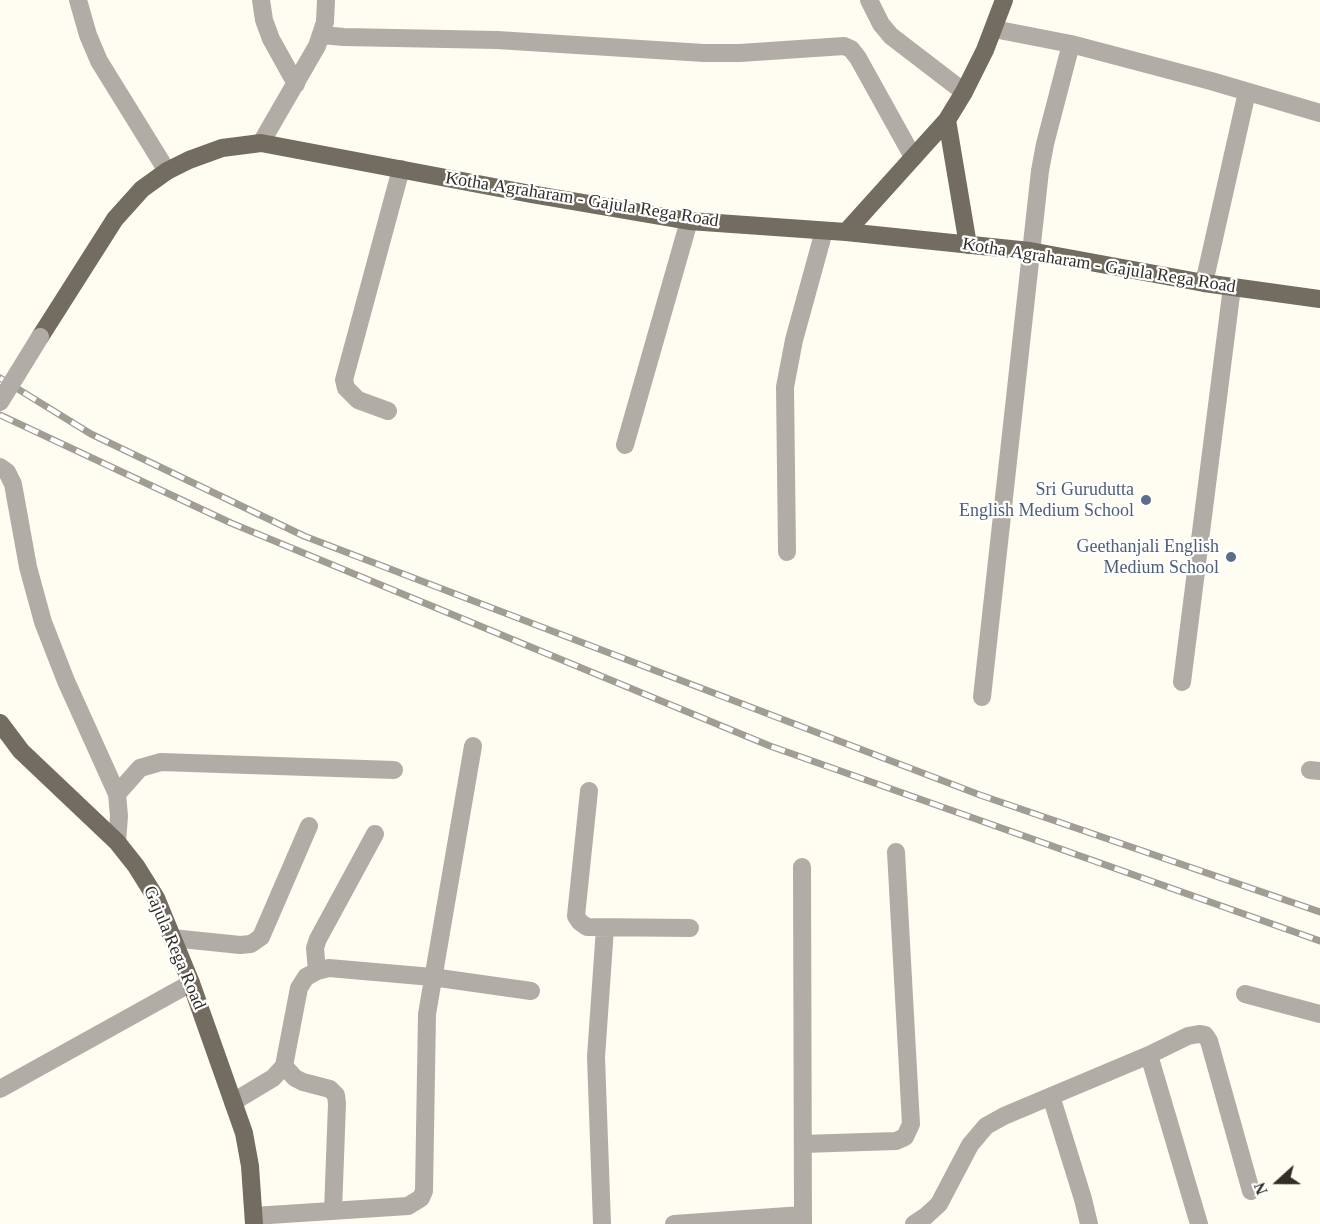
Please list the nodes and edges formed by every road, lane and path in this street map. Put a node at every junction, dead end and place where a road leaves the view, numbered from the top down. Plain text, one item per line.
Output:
1 (78, 0) edge
2 (261, 0) edge
3 (326, 0) edge
4 (869, 0) edge
5 (1004, 0) edge
6 (994, 29) junction
7 (322, 35) junction
8 (1071, 44) junction
9 (296, 84) junction
10 (964, 92) junction
11 (1247, 92) junction
12 (1320, 114) edge
13 (947, 120) junction
14 (261, 143) junction
15 (913, 157) junction
16 (400, 169) junction
17 (167, 171) junction
18 (688, 221) junction
19 (824, 231) junction
20 (846, 232) junction
21 (968, 245) junction
22 (1029, 252) junction
23 (1204, 284) junction
24 (1232, 287) junction
25 (1320, 299) edge
26 (40, 338) joint
27 (0, 402) edge
28 (388, 411) dead end
29 (625, 445) dead end
30 (0, 467) edge
31 (786, 552) dead end
32 (1182, 682) dead end
33 (982, 697) dead end
34 (0, 723) edge
35 (473, 746) dead end
36 (394, 770) dead end
37 (589, 791) dead end
38 (117, 794) junction
39 (309, 826) dead end
40 (375, 834) dead end
41 (117, 842) junction
42 (896, 852) dead end
43 (802, 867) dead end
44 (605, 928) junction
45 (690, 928) dead end
46 (172, 938) junction
47 (317, 971) junction
48 (432, 977) junction
49 (190, 983) junction
50 (531, 990) dead end
51 (1245, 994) dead end
52 (1320, 1014) edge
53 (1149, 1055) junction
54 (284, 1066) junction
55 (0, 1089) edge
56 (1051, 1096) junction
57 (233, 1102) junction
58 (803, 1144) junction
59 (1251, 1191) dead end
60 (939, 1204) junction
61 (333, 1211) junction
62 (803, 1219) edge
63 (254, 1220) edge
64 (602, 1224) edge
65 (674, 1224) edge
66 (914, 1224) edge
67 (944, 1224) edge
68 (1089, 1224) edge
69 (1199, 1224) edge

1 - 17 street
2 - 9 street
3 - 7 street
4 - 10 street
5 - 6 main road
6 - 8 street
6 - 10 main road
7 - 9 street
7 - 15 street
8 - 11 street
8 - 22 street
9 - 14 street
10 - 13 main road
11 - 12 street
11 - 23 street
13 - 15 main road
13 - 21 main road
14 - 16 main road, Kotha Agraharam - Gajula Rega Road
14 - 17 main road, Kotha Agraharam - Gajula Rega Road
15 - 20 main road
16 - 18 main road, Kotha Agraharam - Gajula Rega Road
16 - 28 street
17 - 26 main road, Kotha Agraharam - Gajula Rega Road
18 - 19 main road, Kotha Agraharam - Gajula Rega Road
18 - 29 street
19 - 20 main road, Kotha Agraharam - Gajula Rega Road
19 - 31 street
20 - 21 main road, Kotha Agraharam - Gajula Rega Road
21 - 22 main road, Kotha Agraharam - Gajula Rega Road
22 - 23 main road, Kotha Agraharam - Gajula Rega Road
22 - 33 street
23 - 24 main road, Kotha Agraharam - Gajula Rega Road
24 - 25 main road, Kotha Agraharam - Gajula Rega Road
24 - 32 street
26 - 27 street, bridge
30 - 38 street
34 - 41 main road, Gajula Rega Road
35 - 48 street
36 - 38 street
37 - 44 street
38 - 41 street
39 - 46 street
40 - 47 street
41 - 46 main road, Gajula Rega Road
42 - 58 street
43 - 58 street
44 - 45 street
44 - 64 street
46 - 49 main road, Gajula Rega Road
47 - 48 street
47 - 54 street
48 - 50 street
48 - 61 street
49 - 55 street
49 - 57 main road, Gajula Rega Road
51 - 52 street
53 - 56 street
53 - 59 street
53 - 69 street
54 - 57 street
54 - 61 street
56 - 60 street
56 - 68 street
57 - 63 main road, Gajula Rega Road
58 - 62 street
60 - 66 street
60 - 67 street
61 - 63 street
62 - 65 street

